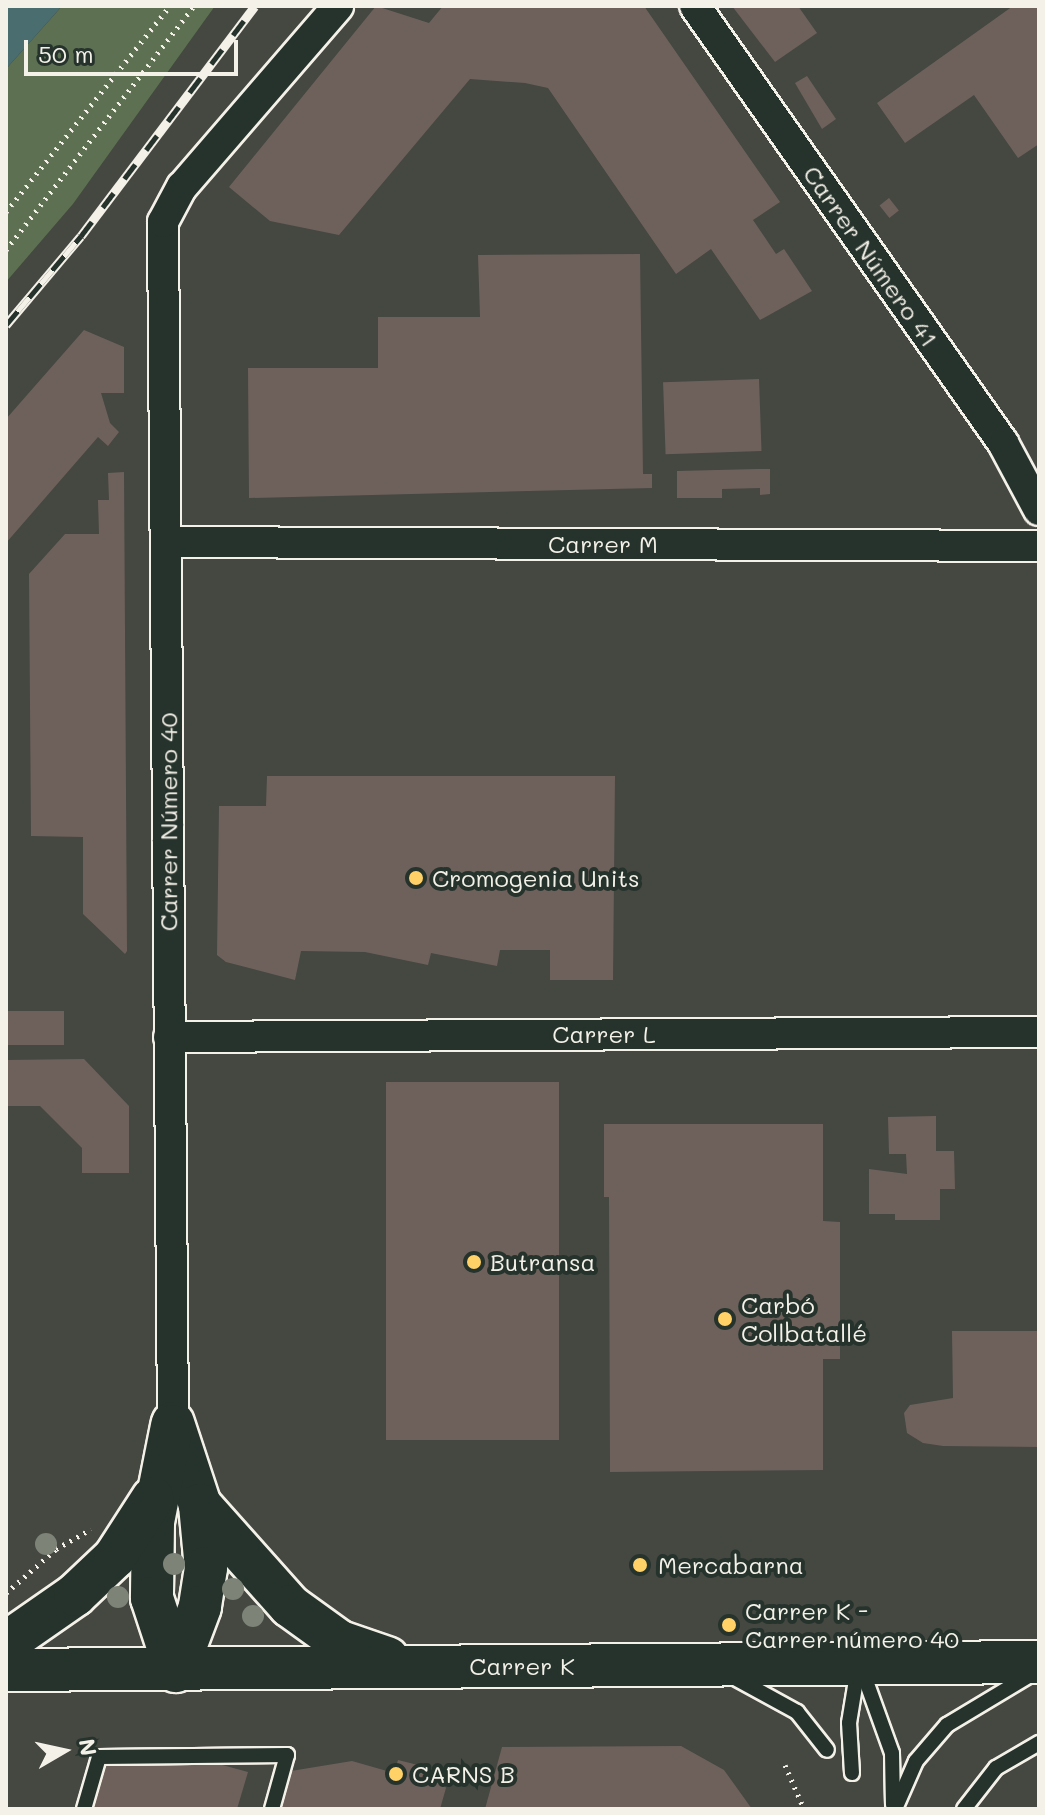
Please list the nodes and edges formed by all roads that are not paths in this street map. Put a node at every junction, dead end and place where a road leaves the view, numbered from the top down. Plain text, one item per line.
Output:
1 (338, 6) edge
2 (695, 6) edge
3 (1039, 510) edge
4 (166, 542) junction
5 (1039, 546) edge
6 (1039, 1032) edge
7 (169, 1037) junction
8 (173, 1423) junction
9 (160, 1487) junction
10 (200, 1505) junction
11 (6, 1643) edge
12 (1039, 1662) edge
13 (860, 1664) junction
14 (705, 1665) junction
15 (418, 1667) junction
16 (6, 1670) edge
17 (176, 1671) junction
18 (1039, 1671) edge
19 (1039, 1743) edge
20 (827, 1750) dead end
21 (852, 1773) dead end
22 (84, 1809) edge
23 (272, 1809) edge
24 (894, 1809) edge
25 (964, 1809) edge

1 - 4 street, Carrer Número 40
2 - 3 street, Carrer Número 41
4 - 5 street, Carrer M
4 - 7 street, Carrer Número 40
6 - 7 street, Carrer L
7 - 8 street, Carrer Número 40
8 - 9 main road
8 - 10 main road
9 - 11 main road
9 - 17 main road
10 - 15 main road
10 - 17 main road
12 - 13 main road, Carrer K
13 - 14 main road, Carrer K
13 - 21 lane
13 - 24 lane
14 - 15 main road, Carrer K
14 - 20 lane
15 - 17 main road, Carrer K
16 - 17 main road, Carrer K
18 - 24 lane
19 - 25 lane
22 - 23 lane

